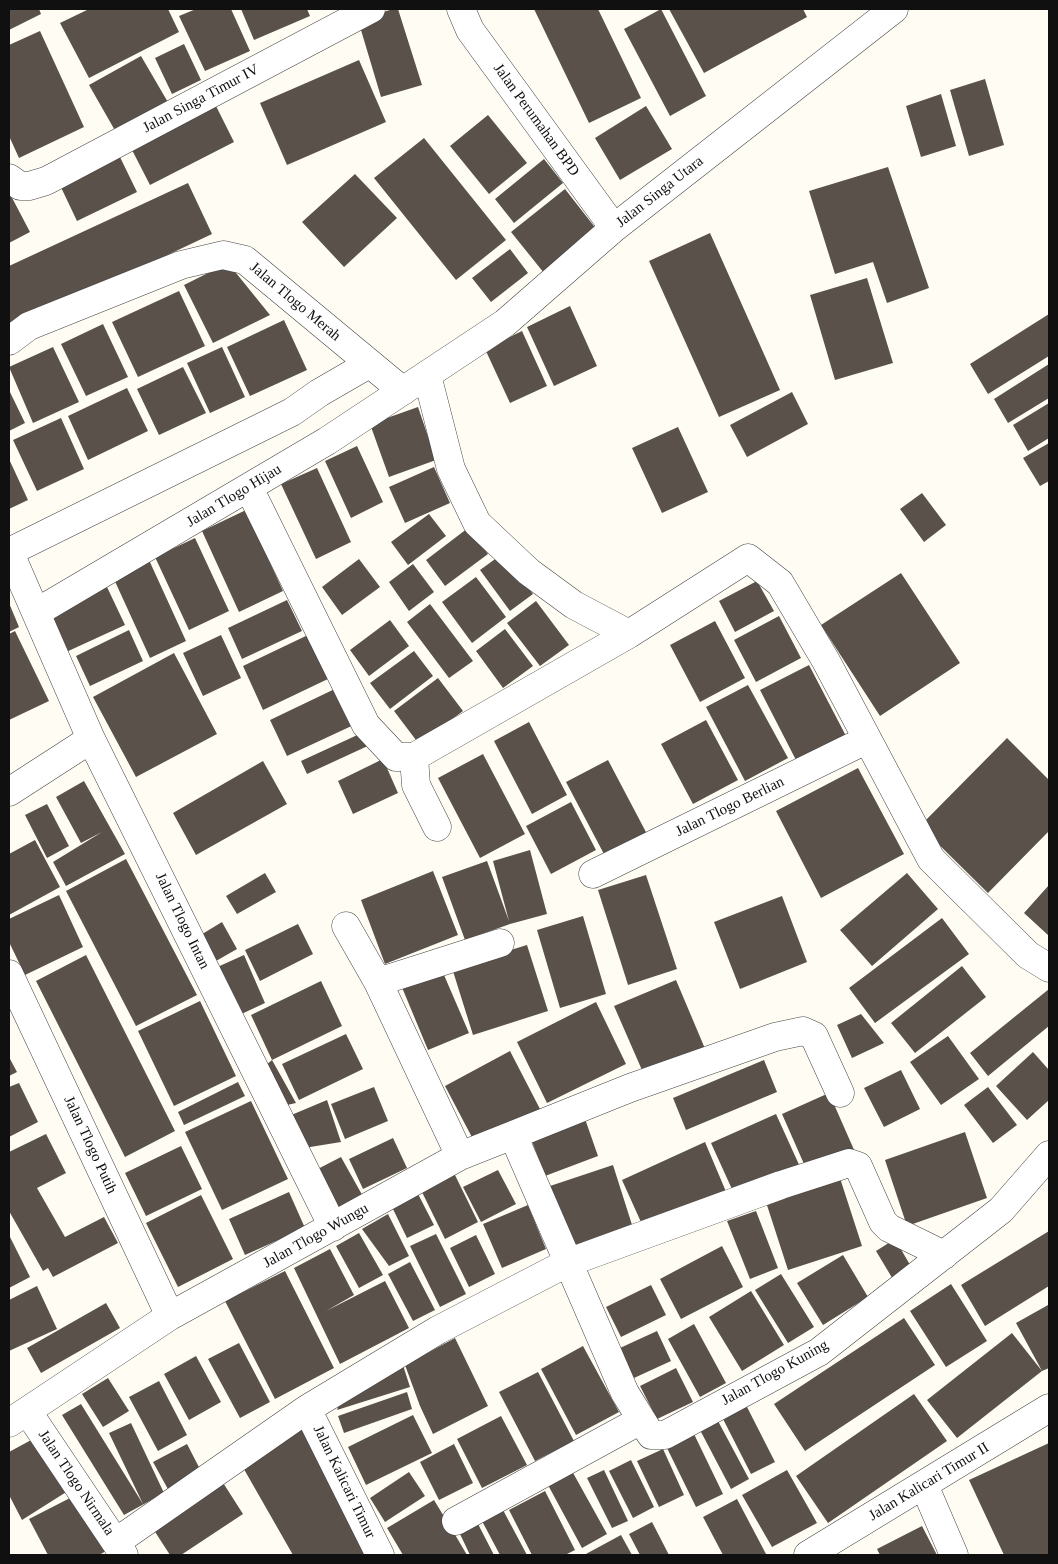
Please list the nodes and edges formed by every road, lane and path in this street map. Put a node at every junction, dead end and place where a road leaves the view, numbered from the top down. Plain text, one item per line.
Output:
1 (371, 9) edge
2 (461, 9) edge
3 (894, 9) edge
4 (19, 182) edge
5 (614, 228) junction
6 (9, 341) edge
7 (369, 364) junction
8 (427, 375) junction
9 (403, 390) junction
10 (249, 488) junction
11 (9, 552) edge
12 (37, 612) junction
13 (629, 634) junction
14 (91, 739) junction
15 (866, 740) junction
16 (414, 757) junction
17 (9, 792) edge
18 (437, 827) dead end
19 (594, 874) dead end
20 (346, 926) dead end
21 (500, 943) dead end
22 (1049, 968) edge
23 (9, 974) edge
24 (378, 982) junction
25 (840, 1093) dead end
26 (513, 1136) junction
27 (460, 1156) junction
28 (1045, 1171) edge
29 (333, 1227) junction
30 (944, 1255) junction
31 (567, 1263) junction
32 (170, 1316) junction
33 (307, 1408) junction
34 (1049, 1408) edge
35 (18, 1417) edge
36 (642, 1420) junction
37 (924, 1486) junction
38 (456, 1521) dead end
39 (120, 1549) edge
40 (380, 1555) edge
41 (808, 1555) edge
42 (954, 1555) edge

1 - 4 street, Jalan Singa Timur IV
2 - 5 street, Jalan Perumahan BPD
3 - 5 street, Jalan Singa Utara
5 - 8 street, Jalan Singa Utara
6 - 7 street, Jalan Tlogo Merah
7 - 9 street, Jalan Tlogo Merah
7 - 11 street
8 - 9 street, Jalan Tlogo Hijau
8 - 13 street
9 - 10 street, Jalan Tlogo Hijau
10 - 12 street, Jalan Tlogo Hijau
10 - 16 street
11 - 12 street
12 - 14 street, Jalan Tlogo Intan
13 - 15 street
13 - 16 street
14 - 17 street
14 - 29 street, Jalan Tlogo Intan
15 - 19 street, Jalan Tlogo Berlian
15 - 22 street
16 - 18 street
20 - 24 street
21 - 24 street
23 - 32 street, Jalan Tlogo Putih
24 - 27 street
25 - 26 street, Jalan Tlogo Wungu
26 - 27 street, Jalan Tlogo Wungu
26 - 31 street
27 - 29 street, Jalan Tlogo Wungu
28 - 30 street, Jalan Tlogo Kuning
29 - 32 street, Jalan Tlogo Wungu
30 - 31 street
30 - 36 street, Jalan Tlogo Kuning
31 - 33 street
31 - 36 street, Jalan Tlogo Kuning
32 - 35 street, Jalan Tlogo Wungu
33 - 39 street
33 - 40 street, Jalan Kalicari Timur
34 - 37 street, Jalan Kalicari Timur II
35 - 39 street, Jalan Tlogo Nirmala
36 - 38 street
37 - 41 street, Jalan Kalicari Timur II
37 - 42 street

